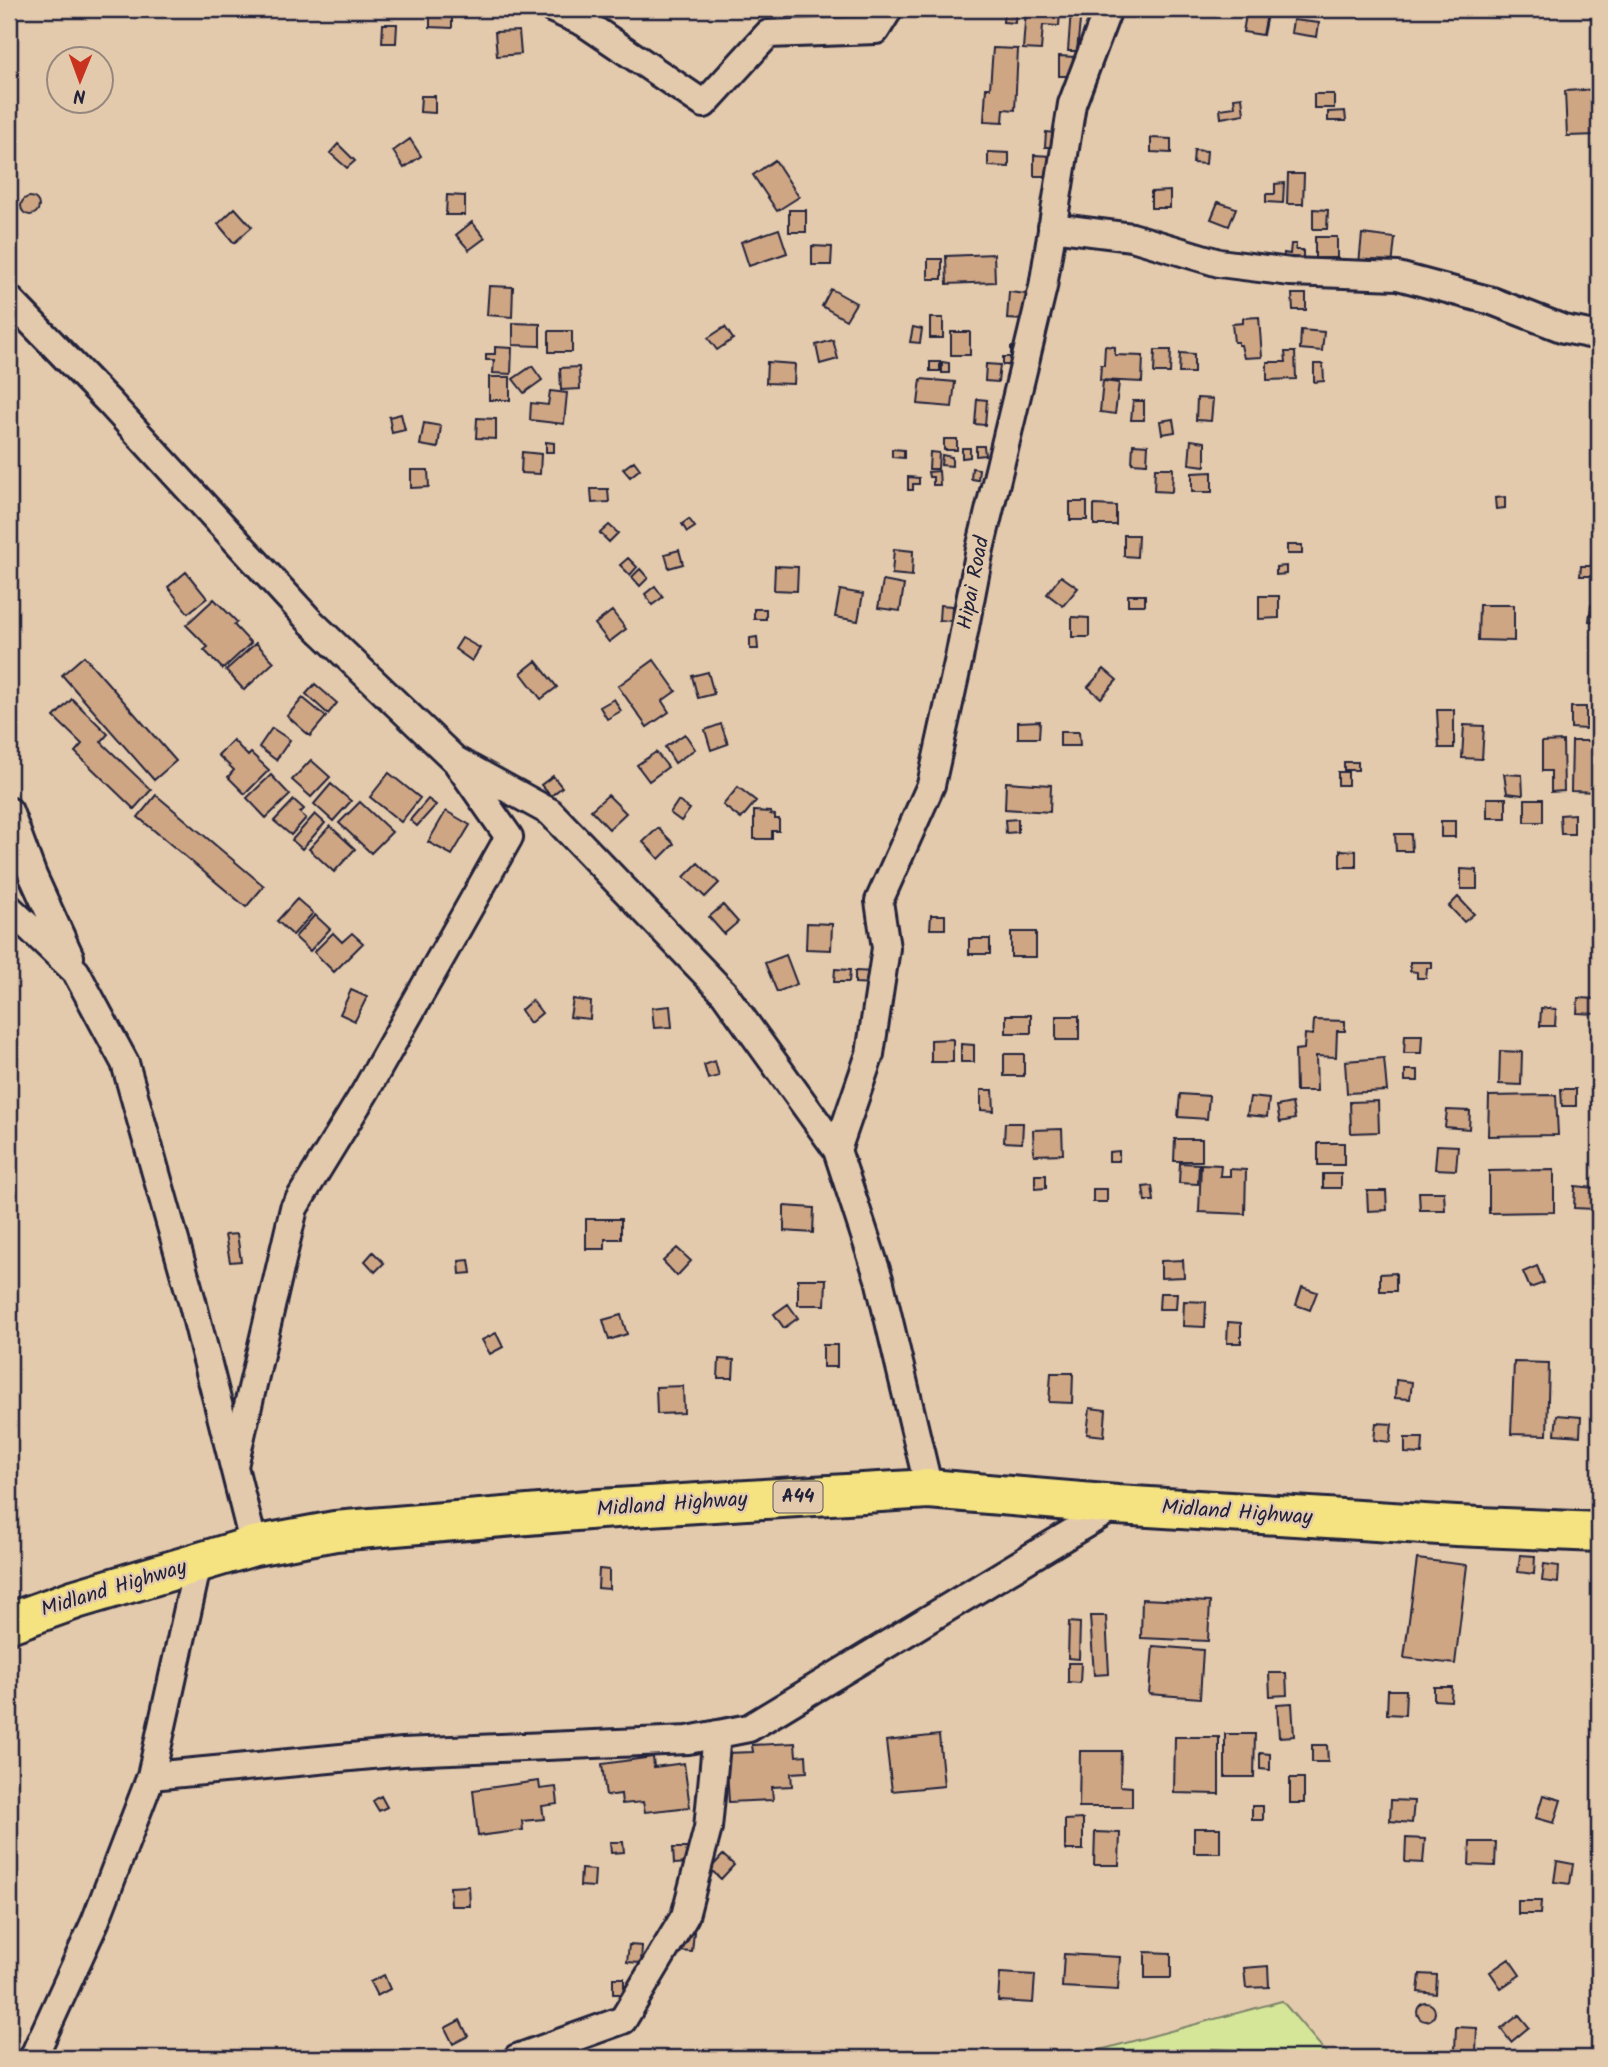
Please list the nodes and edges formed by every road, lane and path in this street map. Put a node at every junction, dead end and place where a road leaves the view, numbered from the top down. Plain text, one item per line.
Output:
1 (553, 9) edge
2 (889, 9) edge
3 (1108, 9) edge
4 (1052, 228) junction
5 (9, 299) edge
6 (1599, 335) edge
7 (454, 760) junction
8 (9, 811) edge
9 (9, 908) edge
10 (76, 972) junction
11 (837, 1150) junction
12 (234, 1466) junction
13 (929, 1489) junction
14 (1116, 1505) junction
15 (1599, 1532) edge
16 (254, 1546) junction
17 (198, 1563) junction
18 (9, 1623) edge
19 (717, 1734) junction
20 (151, 1776) junction
21 (33, 2058) edge
22 (517, 2058) edge

1 - 2 street
3 - 4 street, Hipai Road
4 - 6 street
4 - 11 street, Hipai Road
5 - 7 street
7 - 11 street
7 - 12 street
8 - 10 street
9 - 10 street
10 - 12 street
11 - 13 street
12 - 16 street
13 - 14 main road, Midland Highway / A44
13 - 16 main road, Midland Highway / A44
14 - 15 main road, Midland Highway / A44
14 - 19 street
16 - 17 main road, Midland Highway / A44
17 - 18 main road, Midland Highway / A44
17 - 20 street
19 - 20 street
19 - 22 street
20 - 21 street

